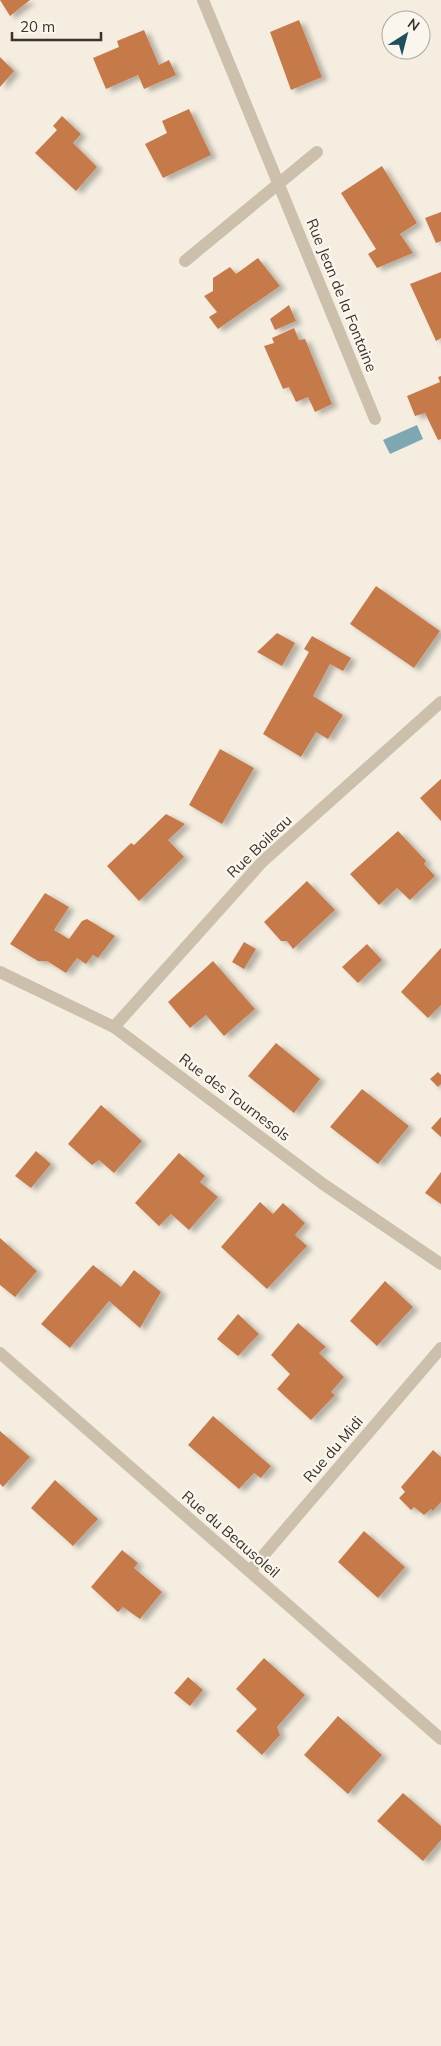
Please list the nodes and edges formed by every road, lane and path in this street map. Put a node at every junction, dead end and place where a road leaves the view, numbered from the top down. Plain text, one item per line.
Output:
1 (204, 0) edge
2 (317, 152) dead end
3 (279, 184) junction
4 (185, 261) dead end
5 (375, 419) dead end
6 (441, 702) edge
7 (0, 972) edge
8 (114, 1027) junction
9 (441, 1264) edge
10 (441, 1348) edge
11 (0, 1353) edge
12 (250, 1571) junction
13 (441, 1739) edge

1 - 3 street, Rue Jean de la Fontaine
2 - 3 street
3 - 4 street
3 - 5 street, Rue Jean de la Fontaine
6 - 8 street, Rue Boileau
7 - 8 street, Rue des Tournesols
8 - 9 street, Rue des Tournesols
10 - 12 street, Rue du Midi
11 - 12 street, Rue du Beausoleil
12 - 13 street, Rue du Beausoleil

